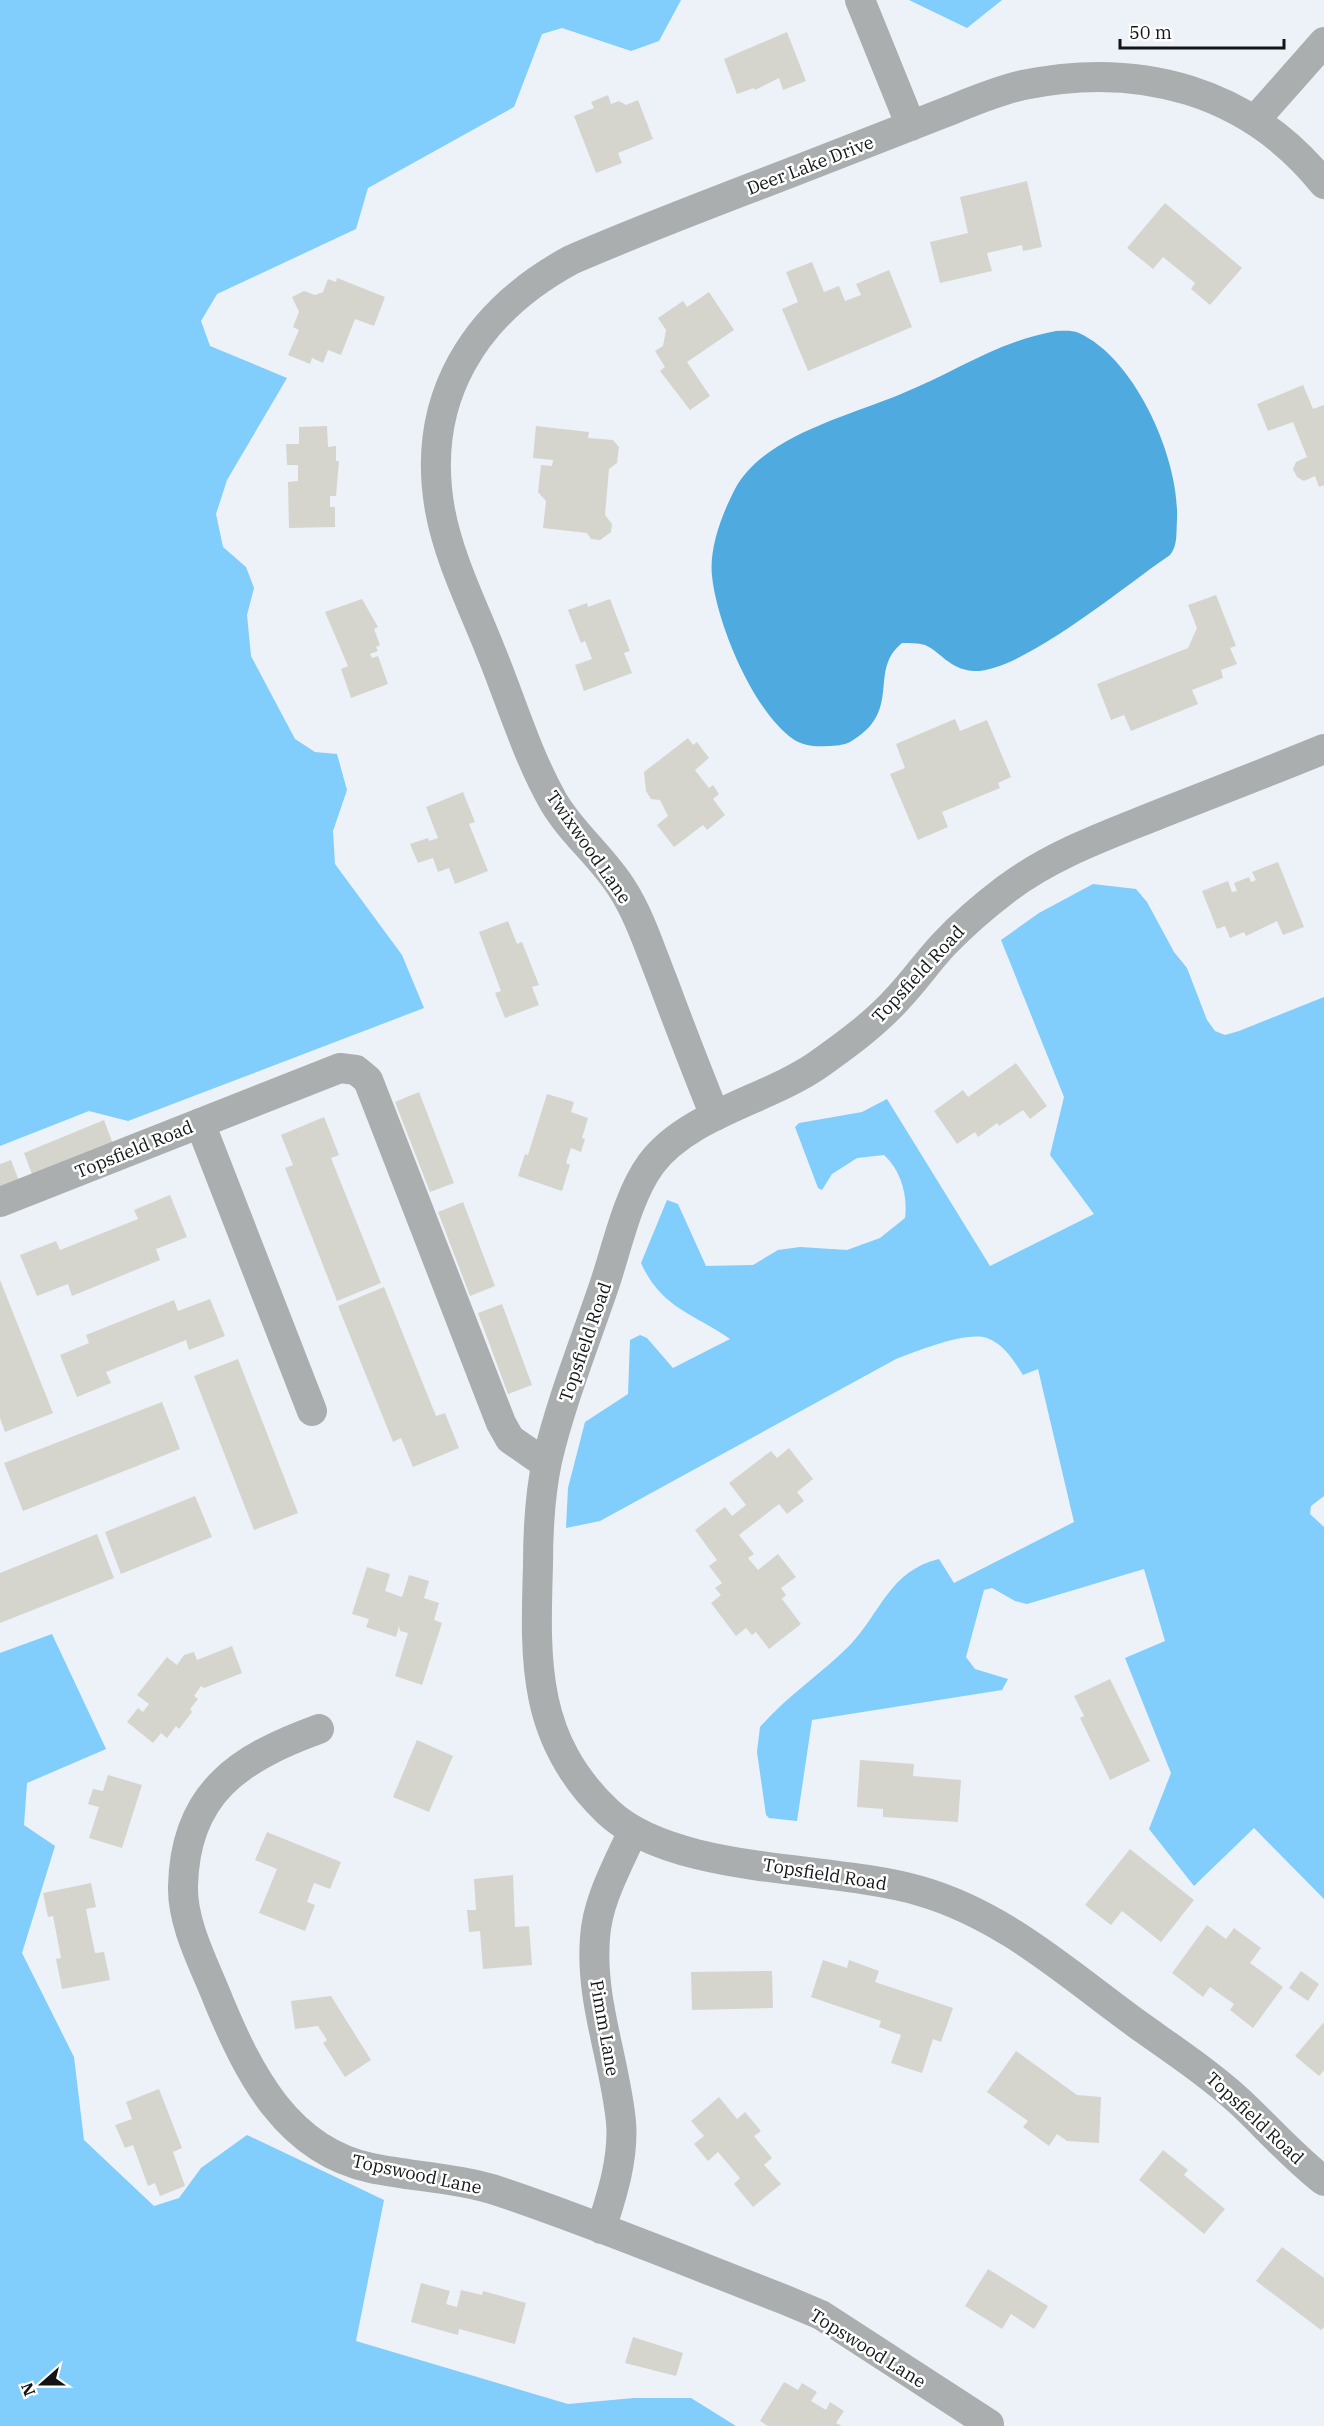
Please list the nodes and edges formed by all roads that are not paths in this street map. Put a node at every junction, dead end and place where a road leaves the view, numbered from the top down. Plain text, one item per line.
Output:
1 (860, 0) edge
2 (1324, 42) edge
3 (1255, 120) junction
4 (911, 126) junction
5 (1324, 184) edge
6 (441, 511) joint
7 (1324, 749) edge
8 (715, 1116) junction
9 (200, 1123) junction
10 (0, 1202) edge
11 (312, 1411) dead end
12 (546, 1464) junction
13 (319, 1729) dead end
14 (633, 1831) junction
15 (1324, 2181) edge
16 (601, 2229) junction
17 (989, 2424) dead end

1 - 4 street
2 - 3 street
3 - 4 street, Deer Lake Drive
3 - 5 street, Deer Lake Drive
4 - 6 street, Deer Lake Drive
6 - 8 street, Twixwood Lane
7 - 8 street, Topsfield Road
8 - 12 street, Topsfield Road
9 - 10 street, Topsfield Road
9 - 11 street
9 - 12 street, Topsfield Road
12 - 14 street, Topsfield Road
13 - 16 street, Topswood Lane
14 - 15 street, Topsfield Road
14 - 16 street, Pimm Lane
16 - 17 street, Topswood Lane

